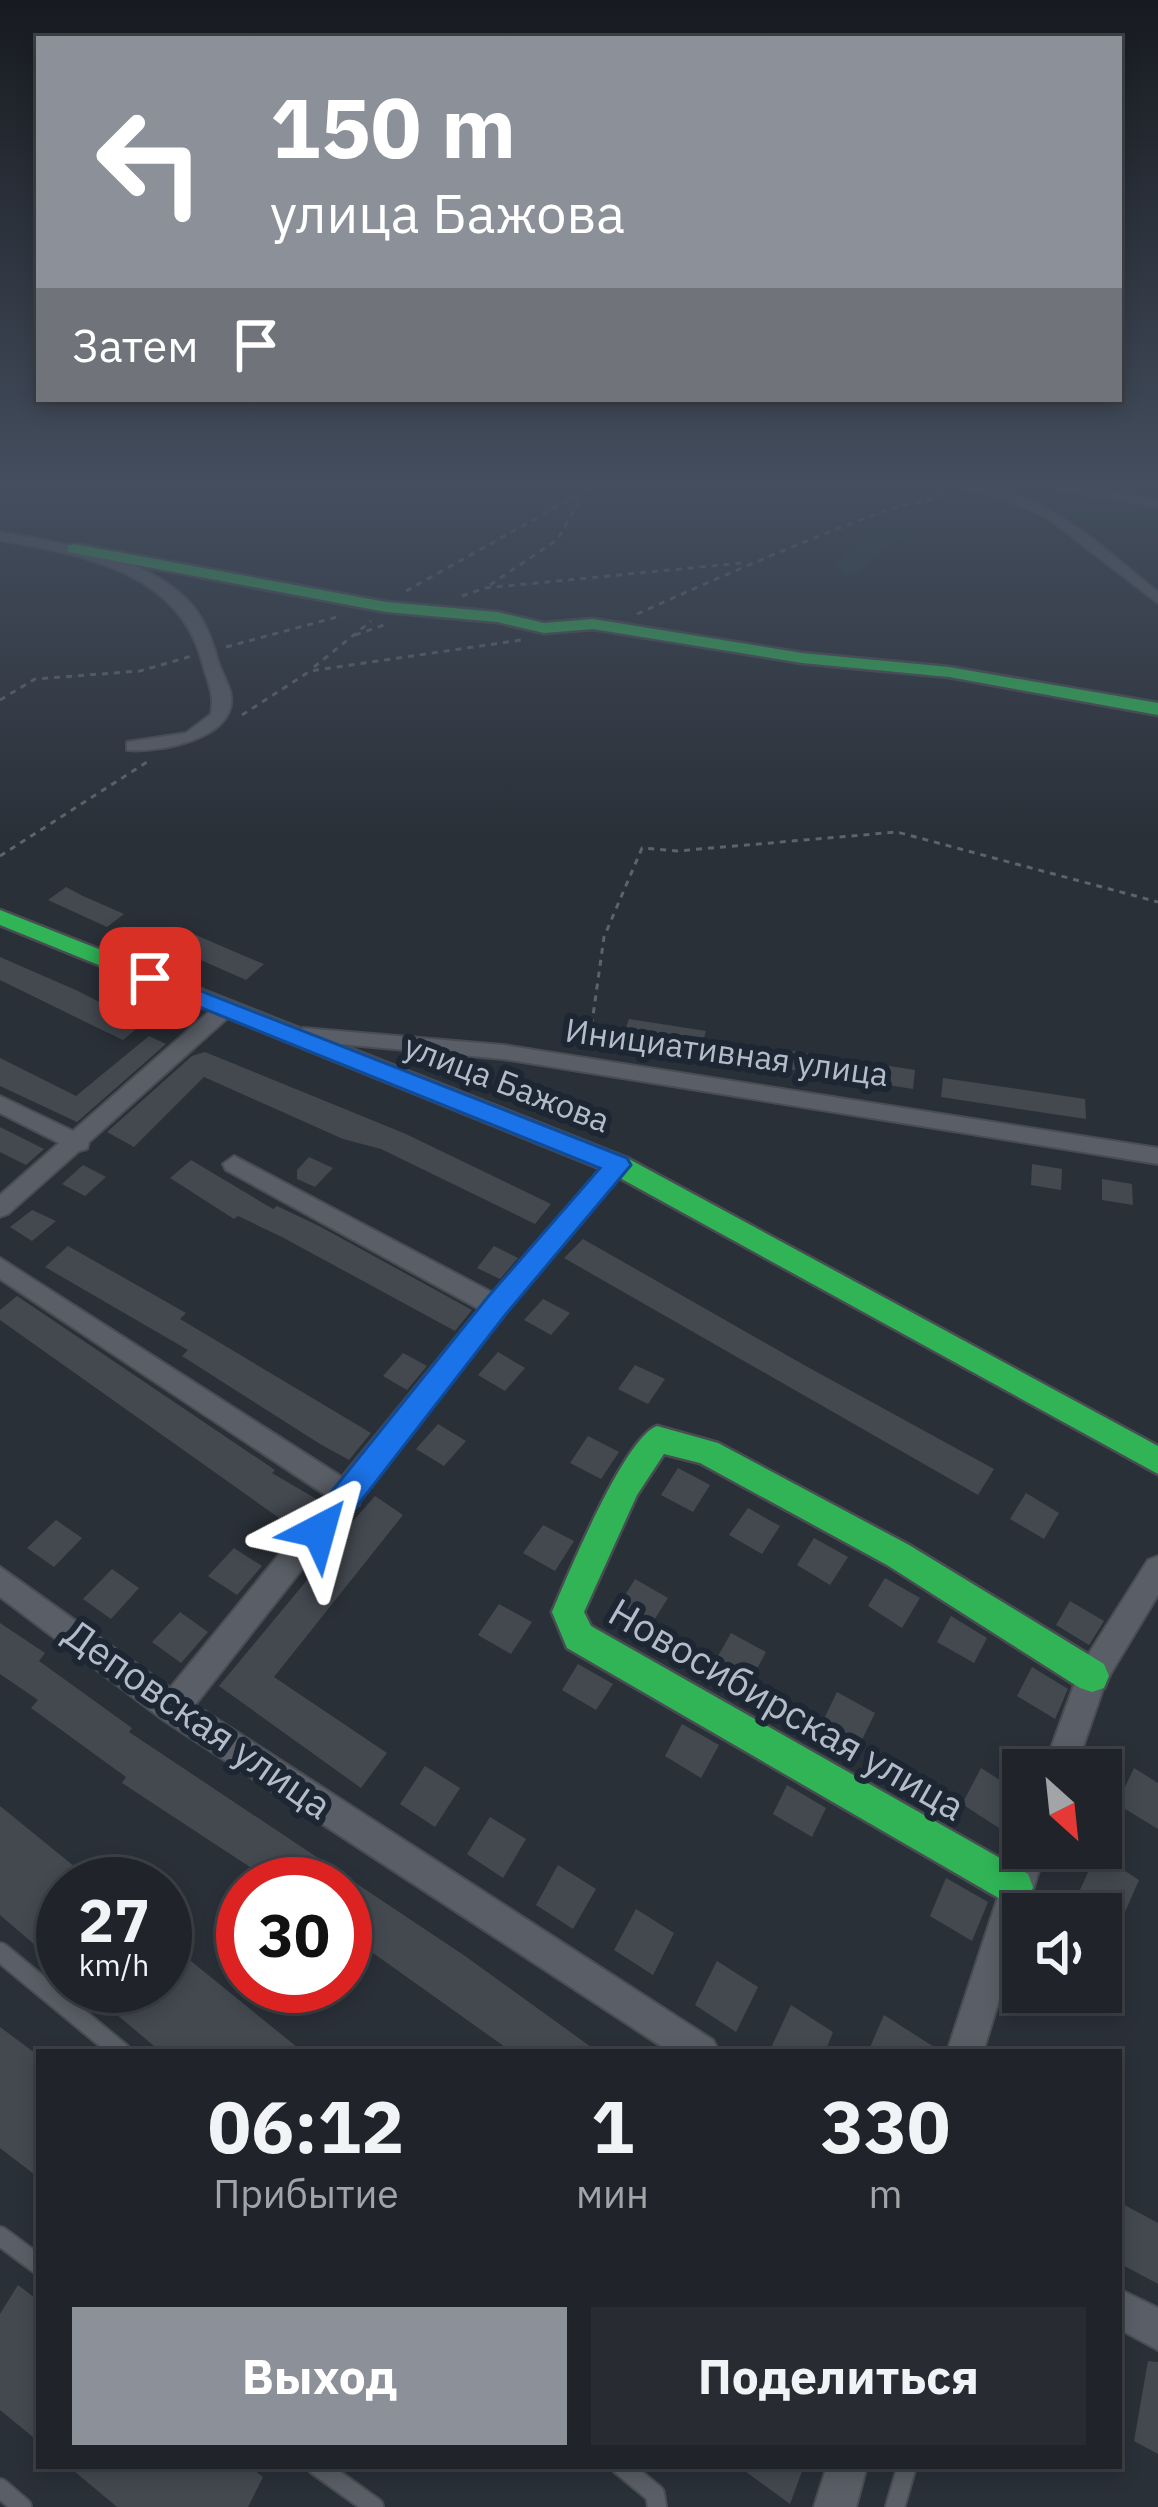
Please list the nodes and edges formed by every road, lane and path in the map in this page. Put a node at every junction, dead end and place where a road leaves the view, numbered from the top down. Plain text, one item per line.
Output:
1 (182, 603) edge
2 (364, 603) edge
3 (392, 603) edge
4 (445, 603) edge
5 (661, 603) edge
6 (386, 607) junction
7 (423, 611) junction
8 (593, 624) junction
9 (355, 635) junction
10 (523, 640) dead end
11 (310, 671) junction
12 (1158, 709) edge
13 (240, 716) dead end
14 (133, 746) dead end
15 (151, 760) dead end
16 (0, 856) edge
17 (1158, 902) edge
18 (0, 917) edge
19 (225, 1009) junction
20 (283, 1034) junction
21 (587, 1065) junction
22 (0, 1105) edge
23 (79, 1143) junction
24 (1158, 1156) edge
25 (234, 1163) dead end
26 (618, 1165) junction
27 (0, 1208) edge
28 (0, 1267) edge
29 (496, 1306) junction
30 (1158, 1461) edge
31 (349, 1496) junction
32 (1158, 1569) edge
33 (0, 1580) edge
34 (1092, 1676) junction
35 (172, 1708) junction
36 (1066, 1749) edge
37 (1022, 1869) edge
38 (1016, 1887) junction
39 (0, 1952) edge
40 (117, 2049) edge
41 (696, 2049) edge
42 (966, 2049) edge
43 (0, 2236) edge
44 (36, 2263) edge
45 (1122, 2310) edge
46 (1158, 2330) edge
47 (321, 2469) edge
48 (625, 2469) edge
49 (846, 2469) edge
50 (906, 2469) edge
51 (0, 2488) edge
52 (22, 2507) edge
53 (374, 2507) edge
54 (657, 2507) edge
55 (836, 2507) edge
56 (895, 2507) edge

1 - 14 street
2 - 6 main road
3 - 6 path
4 - 7 path
5 - 8 path
6 - 7 main road
6 - 9 path
7 - 8 main road
7 - 9 path
8 - 12 main road
9 - 11 path
10 - 11 path
11 - 13 path
15 - 16 path
17 - 21 path
18 - 19 main road, улица Бажова
19 - 20 main road, улица Бажова
19 - 23 street
20 - 21 street, Инициативная улица
20 - 26 main road, улица Бажова
21 - 24 street, Инициативная улица
22 - 23 street
23 - 27 street
25 - 29 street
26 - 29 street
26 - 30 main road, улица Бажова
28 - 31 street
29 - 31 street
31 - 35 street
32 - 34 street
33 - 35 street, Деповская улица
34 - 36 street
34 - 38 main road, Новосибирская улица
35 - 41 street, Деповская улица
37 - 38 street
38 - 42 street
39 - 40 lane
43 - 44 lane
45 - 46 street
47 - 53 lane
48 - 54 lane
49 - 55 street
50 - 56 lane
51 - 52 lane

